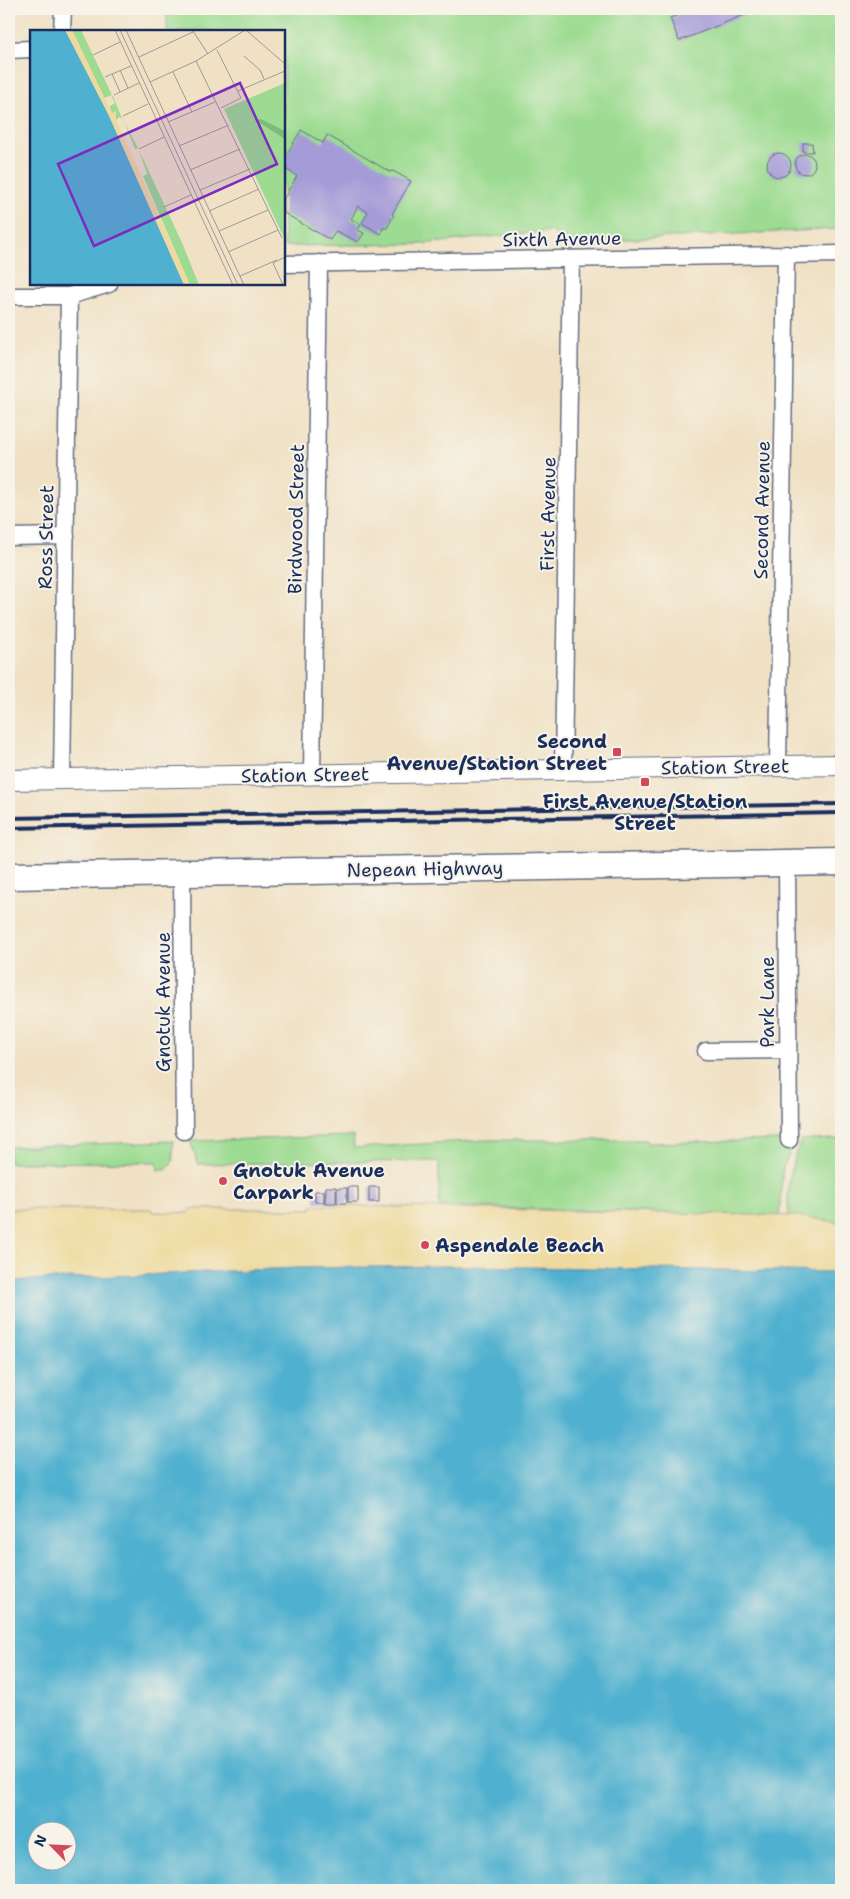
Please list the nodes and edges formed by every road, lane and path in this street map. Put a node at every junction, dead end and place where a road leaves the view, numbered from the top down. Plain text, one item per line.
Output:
1 (63, 9) edge
2 (62, 30) edge
3 (30, 49) edge
4 (9, 50) edge
5 (786, 254) junction
6 (841, 254) edge
7 (571, 259) junction
8 (320, 263) junction
9 (285, 264) edge
10 (106, 285) edge
11 (9, 296) edge
12 (69, 296) junction
13 (66, 536) junction
14 (9, 537) edge
15 (841, 765) edge
16 (778, 766) junction
17 (563, 770) junction
18 (312, 774) junction
19 (62, 779) junction
20 (9, 780) edge
21 (841, 862) edge
22 (786, 863) junction
23 (182, 873) junction
24 (9, 876) edge
25 (787, 1050) junction
26 (706, 1051) dead end
27 (184, 1131) dead end
28 (789, 1140) dead end

1 - 2 street
3 - 4 street
5 - 6 street, Sixth Avenue
5 - 7 street, Sixth Avenue
5 - 16 street, Second Avenue
7 - 8 street, Sixth Avenue
7 - 17 street, First Avenue
8 - 9 street, Sixth Avenue
8 - 18 street, Birdwood Street
10 - 12 street
11 - 12 street
12 - 13 street, Ross Street
13 - 14 street
13 - 19 street, Ross Street
15 - 16 street, Station Street
16 - 17 street, Station Street
17 - 18 street, Station Street
18 - 19 street, Station Street
19 - 20 street, Station Street
21 - 22 highway, Nepean Highway
22 - 23 highway, Nepean Highway
22 - 25 street, Park Lane
23 - 24 highway, Nepean Highway
23 - 27 street, Gnotuk Avenue
25 - 26 street
25 - 28 street, Park Lane

